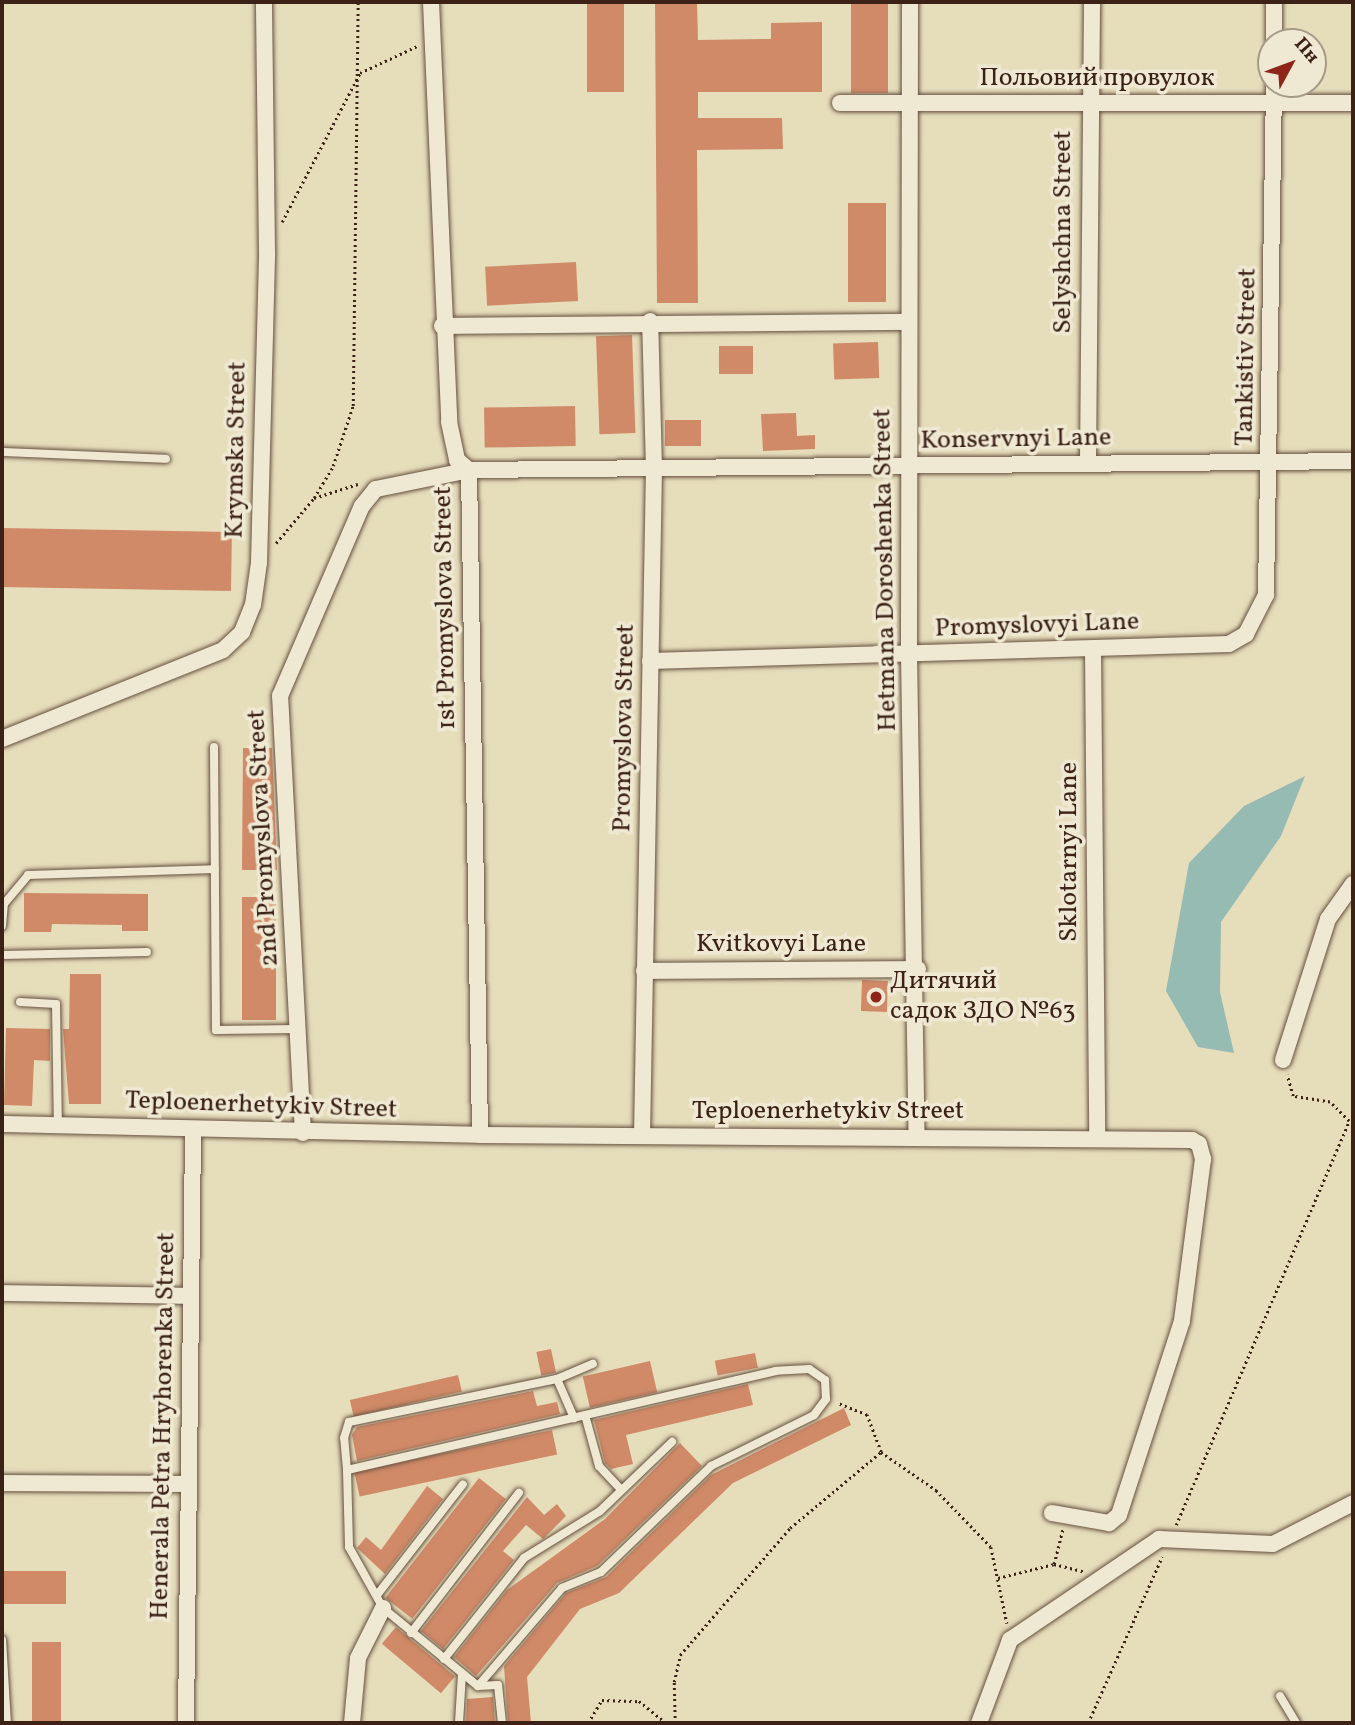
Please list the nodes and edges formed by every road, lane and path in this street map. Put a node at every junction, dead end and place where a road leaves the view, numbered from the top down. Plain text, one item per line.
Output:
1 (264, 2) edge
2 (358, 2) edge
3 (431, 2) edge
4 (910, 2) edge
5 (1092, 2) edge
6 (1273, 2) edge
7 (1273, 28) edge
8 (433, 39) junction
9 (360, 73) junction
10 (1273, 98) edge
11 (840, 103) dead end
12 (910, 103) junction
13 (1090, 103) junction
14 (1353, 103) edge
15 (1273, 105) junction
16 (279, 228) dead end
17 (650, 321) junction
18 (909, 322) junction
19 (442, 326) junction
20 (2, 452) edge
21 (166, 459) dead end
22 (1353, 461) edge
23 (1270, 462) junction
24 (1088, 463) junction
25 (909, 465) junction
26 (654, 469) junction
27 (468, 470) junction
28 (390, 483) junction
29 (314, 498) junction
30 (259, 563) junction
31 (1252, 628) joint
32 (1093, 650) junction
33 (909, 654) junction
34 (650, 661) junction
35 (2, 739) edge
36 (214, 747) dead end
37 (215, 869) junction
38 (1353, 884) edge
39 (2, 926) edge
40 (147, 952) dead end
41 (2, 955) edge
42 (918, 969) junction
43 (644, 971) junction
44 (20, 1002) dead end
45 (299, 1029) junction
46 (1283, 1060) joint
47 (2, 1124) edge
48 (58, 1125) junction
49 (193, 1129) junction
50 (303, 1133) junction
51 (480, 1135) junction
52 (642, 1136) junction
53 (917, 1137) junction
54 (1097, 1138) junction
55 (2, 1293) edge
56 (190, 1296) junction
57 (593, 1364) dead end
58 (557, 1379) junction
59 (826, 1399) junction
60 (585, 1415) junction
61 (574, 1418) junction
62 (671, 1442) dead end
63 (881, 1452) junction
64 (347, 1471) junction
65 (2, 1483) edge
66 (186, 1484) junction
67 (463, 1484) dead end
68 (621, 1490) junction
69 (519, 1493) dead end
70 (1353, 1503) edge
71 (1059, 1515) joint
72 (1170, 1539) junction
73 (1054, 1564) junction
74 (1104, 1576) junction
75 (998, 1578) junction
76 (380, 1601) junction
77 (411, 1633) junction
78 (2, 1640) edge
79 (1010, 1640) junction
80 (444, 1659) junction
81 (462, 1674) junction
82 (478, 1686) junction
83 (1280, 1696) dead end
84 (6, 1723) edge
85 (186, 1723) edge
86 (352, 1723) edge
87 (459, 1723) edge
88 (502, 1723) edge
89 (587, 1723) edge
90 (666, 1723) edge
91 (675, 1723) edge
92 (979, 1723) edge
93 (1088, 1723) edge
94 (1296, 1723) edge

1 - 30 street, Krymska Street
2 - 9 path
3 - 8 street, 1st Promyslova Street
4 - 12 street, Hetmana Doroshenka Street
5 - 13 street, Selyshchna Street
6 - 7 street
8 - 9 path
8 - 19 street, 1st Promyslova Street
9 - 16 path
9 - 29 path
10 - 15 street, Tankistiv Street
11 - 12 street, Польовий провулок
12 - 13 street, Польовий провулок
12 - 18 street, Hetmana Doroshenka Street
13 - 15 street, Польовий провулок
13 - 24 street, Selyshchna Street
14 - 15 street, Польовий провулок
15 - 23 street, Tankistiv Street
17 - 18 street
17 - 19 street
17 - 26 street, Promyslova Street
18 - 25 street, Hetmana Doroshenka Street
19 - 27 street, 1st Promyslova Street
20 - 21 lane
22 - 23 street, Konservnyi Lane
23 - 24 street, Konservnyi Lane
23 - 31 street, Tankistiv Street
24 - 25 street, Konservnyi Lane
25 - 26 street, Konservnyi Lane
25 - 33 street, Hetmana Doroshenka Street
26 - 27 street, Konservnyi Lane
26 - 34 street, Promyslova Street
27 - 28 street, 2nd Promyslova Street
27 - 51 street, 1st Promyslova Street
28 - 29 path
28 - 45 street, 2nd Promyslova Street
29 - 30 path
30 - 35 street, Krymska Street
31 - 32 street, Promyslovyi Lane
32 - 33 street, Promyslovyi Lane
32 - 54 street, Sklotarnyi Lane
33 - 34 street, Promyslovyi Lane
33 - 42 street, Hetmana Doroshenka Street
34 - 43 street, Promyslova Street
36 - 37 lane
37 - 39 lane
37 - 45 lane
38 - 46 street
40 - 41 lane
42 - 43 street, Kvitkovyi Lane
42 - 53 street, Hetmana Doroshenka Street
43 - 52 street, Promyslova Street
44 - 48 lane
45 - 50 street, 2nd Promyslova Street
46 - 72 path
47 - 48 street, Teploenerhetykiv Street
48 - 49 street, Teploenerhetykiv Street
49 - 50 street, Teploenerhetykiv Street
49 - 56 street, Henerala Petra Hryhorenka Street
50 - 51 street, Teploenerhetykiv Street
51 - 52 street, Teploenerhetykiv Street
52 - 53 street, Teploenerhetykiv Street
53 - 54 street, Teploenerhetykiv Street
54 - 71 street, Teploenerhetykiv Street
55 - 56 street
56 - 66 street, Henerala Petra Hryhorenka Street
57 - 58 lane
58 - 61 lane
58 - 64 lane
59 - 60 lane
59 - 63 path
59 - 82 lane
60 - 61 lane
60 - 68 lane
61 - 64 lane
62 - 68 lane
63 - 75 path
63 - 91 path
64 - 76 lane
65 - 66 street
66 - 85 street, Henerala Petra Hryhorenka Street
67 - 76 lane
68 - 80 lane
69 - 77 lane
70 - 72 street
71 - 73 path
72 - 74 street
72 - 93 path
73 - 74 path
73 - 75 path
74 - 79 street
75 - 79 path
76 - 77 lane
76 - 86 street
77 - 80 lane
78 - 84 lane
79 - 92 street
80 - 81 lane
81 - 82 lane
81 - 87 lane
82 - 88 lane
83 - 94 lane
89 - 90 path

